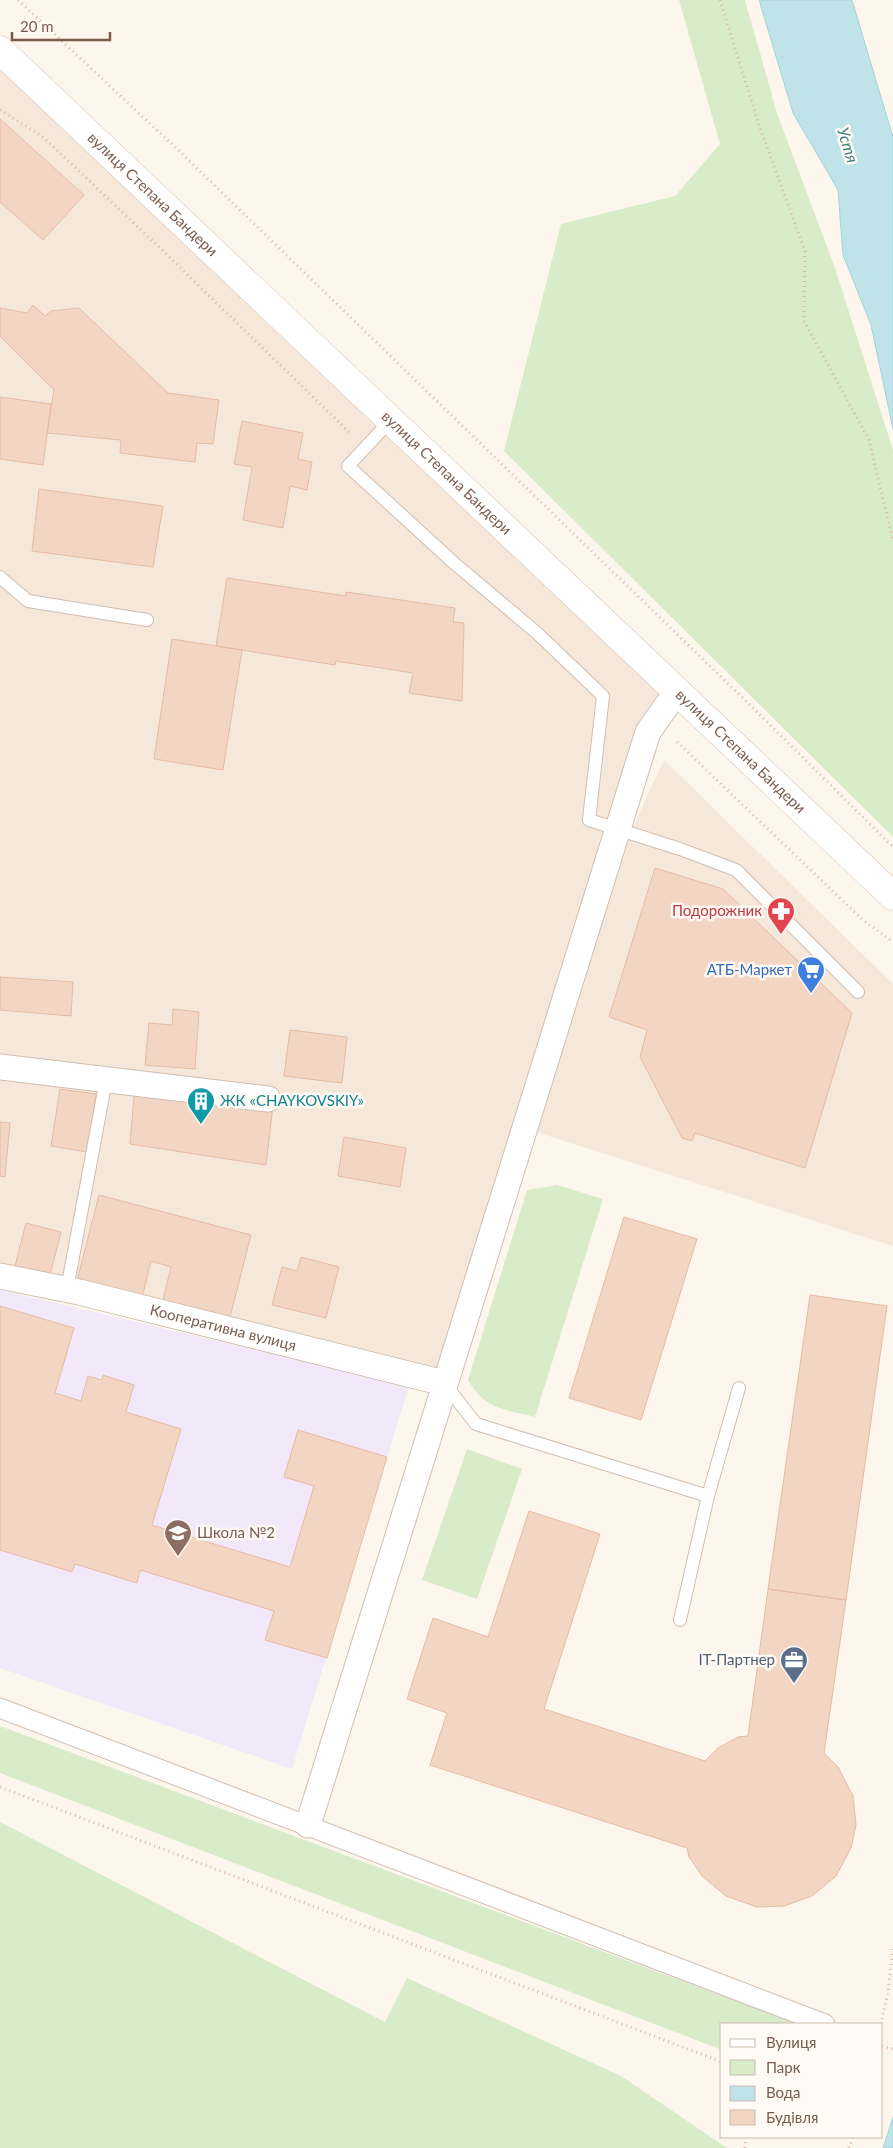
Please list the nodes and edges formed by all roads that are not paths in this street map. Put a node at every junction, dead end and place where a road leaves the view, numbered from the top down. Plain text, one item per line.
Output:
1 (0, 50) edge
2 (391, 420) junction
3 (0, 577) edge
4 (148, 620) dead end
5 (677, 691) junction
6 (617, 829) junction
7 (893, 896) edge
8 (858, 992) dead end
9 (0, 1067) edge
10 (106, 1080) junction
11 (268, 1099) dead end
12 (0, 1276) edge
13 (67, 1289) junction
14 (444, 1384) junction
15 (739, 1388) dead end
16 (708, 1496) junction
17 (680, 1620) dead end
18 (0, 1708) edge
19 (308, 1826) junction
20 (822, 2023) edge

1 - 2 main road, вулиця Степана Бандери
2 - 5 main road, вулиця Степана Бандери
2 - 6 lane
3 - 4 lane
5 - 6 street
5 - 7 main road, вулиця Степана Бандери
6 - 8 lane
6 - 14 street
9 - 10 street
10 - 11 street
10 - 13 lane
12 - 13 street, Кооперативна вулиця
13 - 14 street, Кооперативна вулиця
14 - 16 lane
14 - 19 street
15 - 16 lane
16 - 17 lane
18 - 19 street
19 - 20 street

